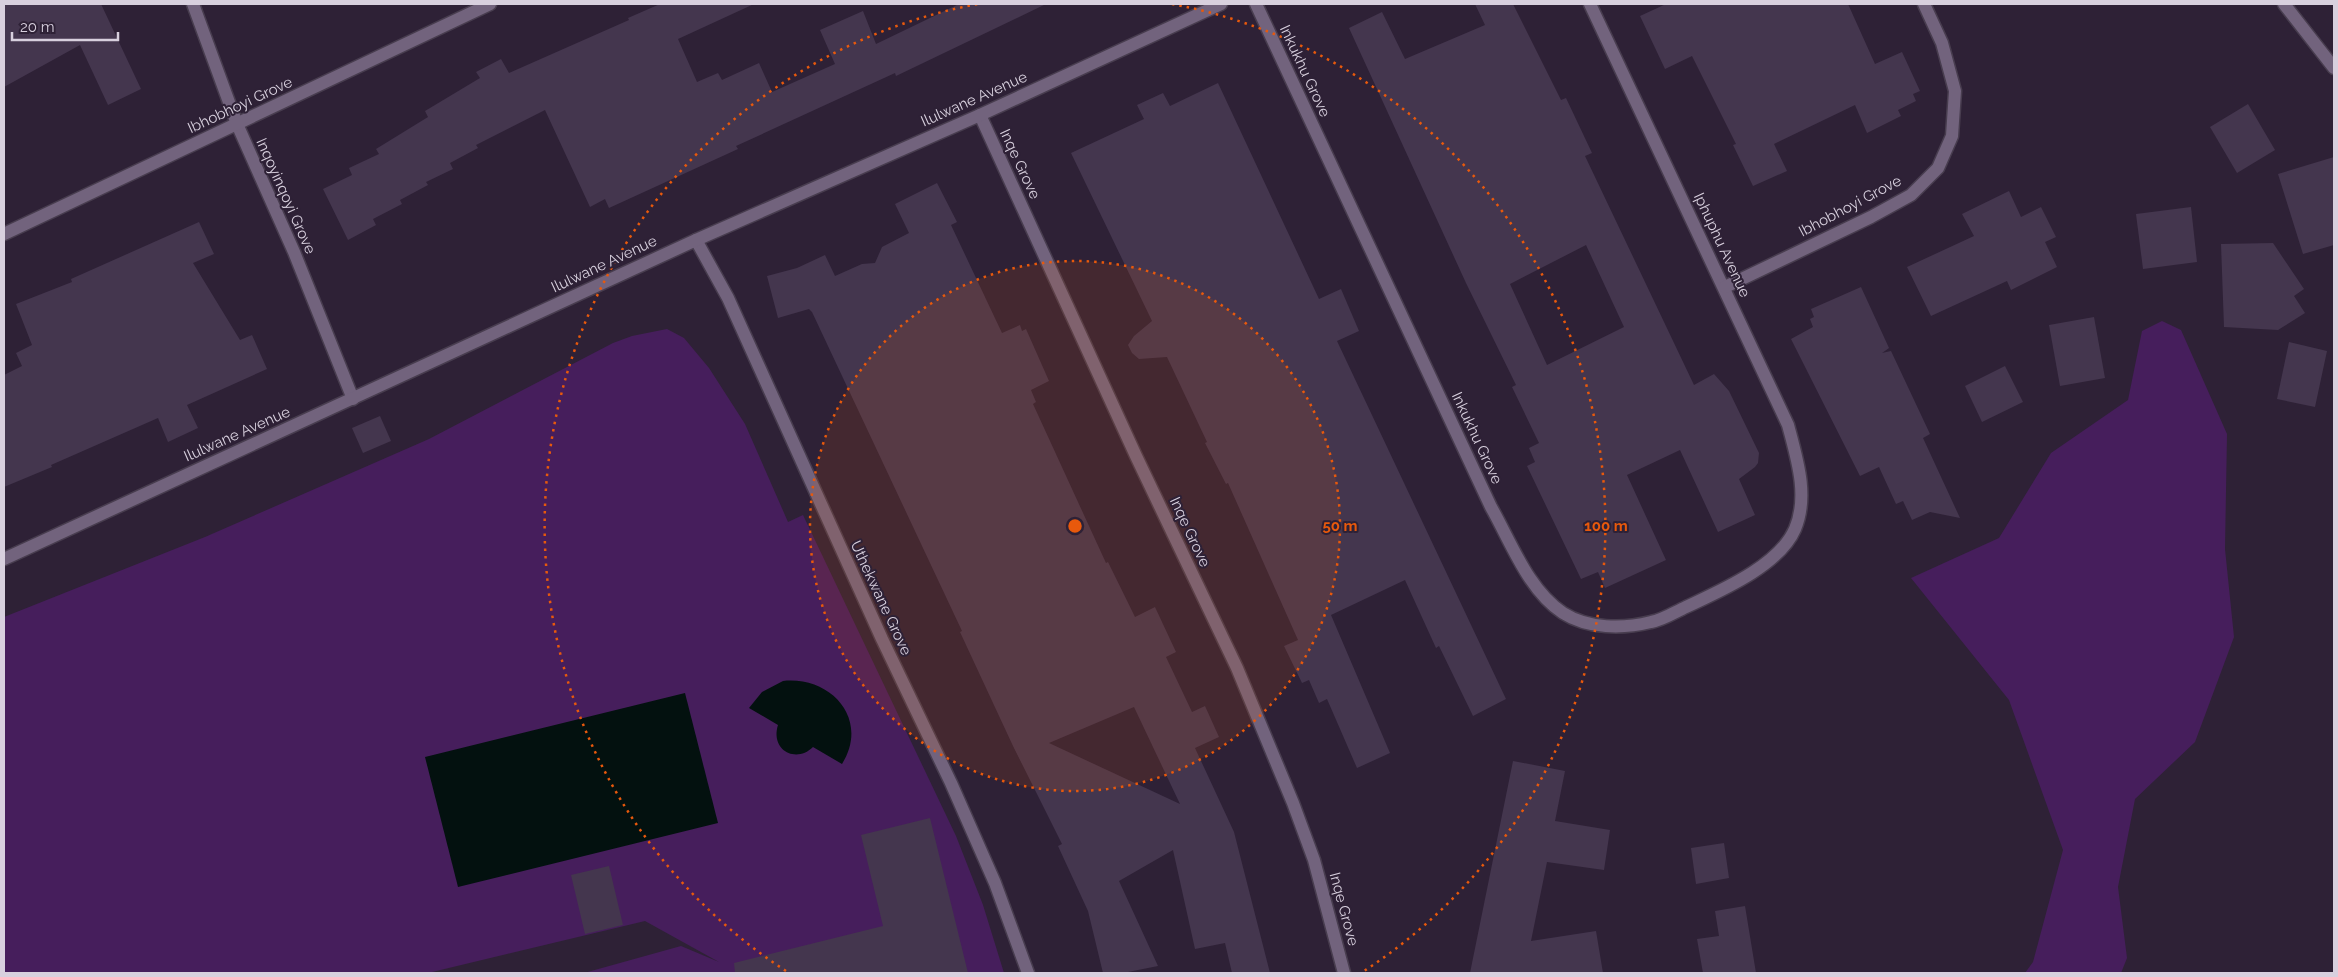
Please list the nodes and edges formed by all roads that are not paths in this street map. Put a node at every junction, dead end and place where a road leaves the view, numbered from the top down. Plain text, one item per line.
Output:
1 (193, 4) edge
2 (490, 4) edge
3 (1221, 4) edge
4 (1256, 4) edge
5 (1590, 4) edge
6 (1924, 4) edge
7 (2284, 4) edge
8 (2334, 68) edge
9 (980, 115) junction
10 (237, 124) junction
11 (4, 234) edge
12 (696, 240) junction
13 (1725, 288) junction
14 (353, 400) junction
15 (1802, 506) joint
16 (4, 559) edge
17 (1028, 973) edge
18 (1344, 973) edge

1 - 10 street, Inqoyinqoyi Grove
2 - 10 street, Ibhobhoyi Grove
3 - 9 street, Ilulwane Avenue
4 - 15 street, Inkukhu Grove
5 - 13 street, Iphuphu Avenue
6 - 13 street, Ibhobhoyi Grove
7 - 8 street
9 - 12 street, Ilulwane Avenue
9 - 18 street, Inqe Grove
10 - 11 street, Ibhobhoyi Grove
10 - 14 street, Inqoyinqoyi Grove
12 - 14 street, Ilulwane Avenue
12 - 17 street, Uthekwane Grove
13 - 15 street, Iphuphu Avenue
14 - 16 street, Ilulwane Avenue

